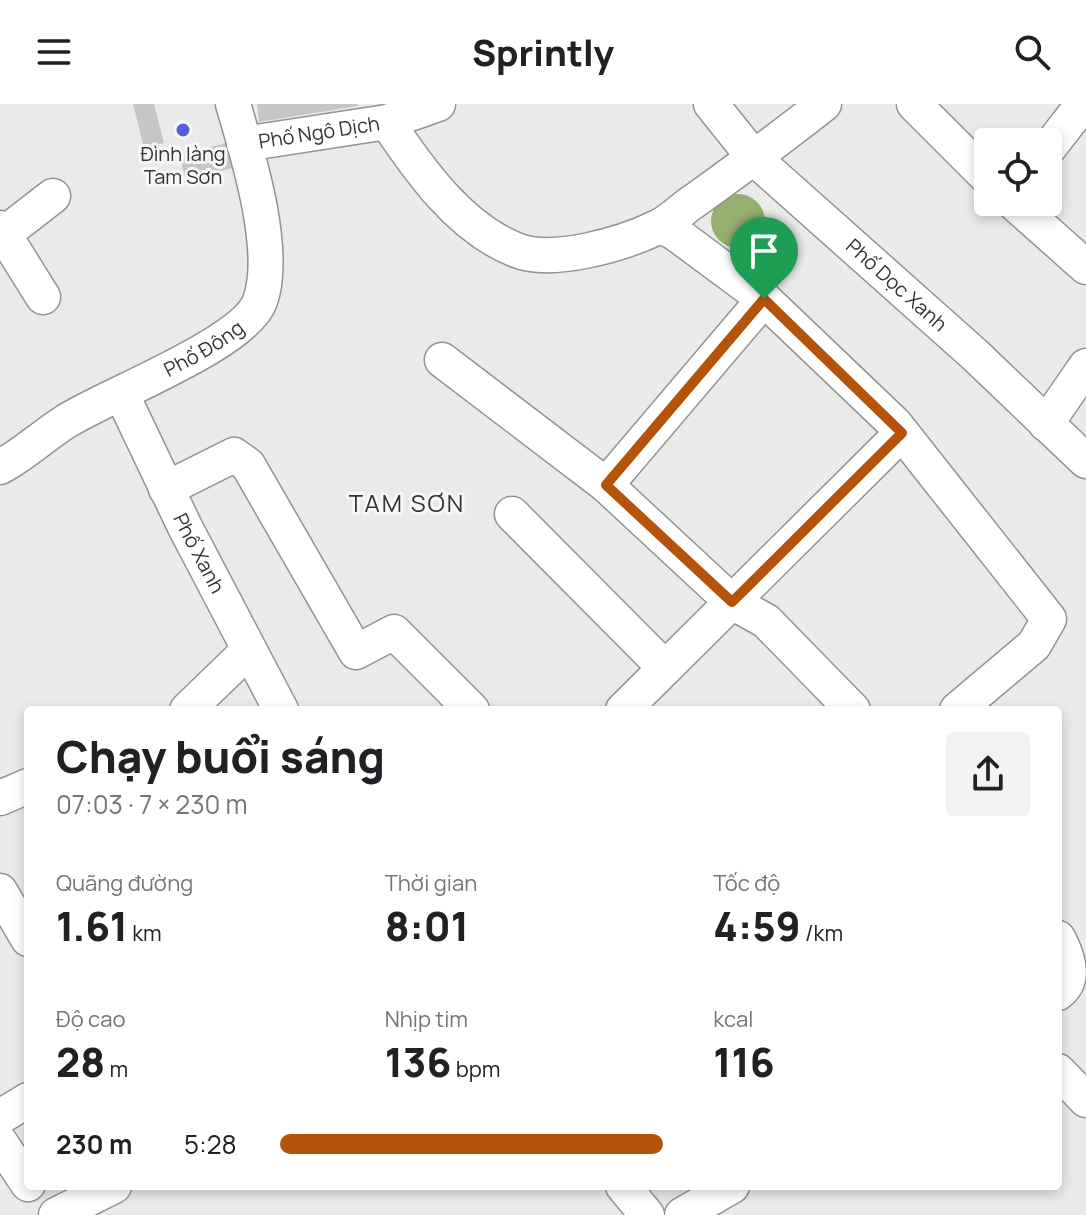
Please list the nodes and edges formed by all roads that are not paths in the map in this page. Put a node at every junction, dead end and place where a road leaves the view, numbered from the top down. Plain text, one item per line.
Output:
1 (233, 104) edge
2 (438, 104) edge
3 (711, 104) edge
4 (824, 104) edge
5 (914, 104) edge
6 (1083, 104) edge
7 (387, 122) junction
8 (1062, 131) edge
9 (244, 144) junction
10 (755, 159) junction
11 (974, 164) edge
12 (53, 196) dead end
13 (1029, 216) edge
14 (661, 226) junction
15 (1, 234) edge
16 (1086, 267) edge
17 (43, 297) dead end
18 (764, 299) junction
19 (442, 360) dead end
20 (1086, 366) edge
21 (122, 395) junction
22 (1046, 424) junction
23 (902, 433) junction
24 (1086, 461) edge
25 (0, 467) edge
26 (606, 485) junction
27 (166, 489) junction
28 (512, 514) dead end
29 (732, 602) junction
30 (248, 651) junction
31 (665, 668) junction
32 (191, 706) edge
33 (279, 706) edge
34 (468, 706) edge
35 (627, 706) edge
36 (849, 706) edge
37 (962, 706) edge
38 (24, 788) edge
39 (0, 798) edge
40 (0, 891) edge
41 (24, 932) edge
42 (1062, 948) edge
43 (1062, 990) edge
44 (1062, 1075) edge
45 (1086, 1100) edge
46 (24, 1102) edge
47 (0, 1117) edge
48 (0, 1142) edge
49 (24, 1179) edge
50 (31, 1190) edge
51 (106, 1190) edge
52 (626, 1190) edge
53 (725, 1190) edge
54 (48, 1215) edge
55 (56, 1215) edge
56 (647, 1215) edge
57 (682, 1215) edge

1 - 9 street, Phố Đông
2 - 7 street, Phố Ngô Dịch
3 - 10 street, Phố Dọc Xanh
4 - 10 street
5 - 11 street
6 - 8 street
7 - 9 street, Phố Ngô Dịch
7 - 14 street
9 - 21 street, Phố Đông
10 - 14 street
10 - 22 street, Phố Dọc Xanh
12 - 15 street
13 - 16 street
14 - 18 street
15 - 17 street
18 - 23 street
18 - 26 street
19 - 26 street
20 - 22 street
21 - 25 street, Phố Đông
21 - 27 street, Phố Xanh
22 - 24 street, Phố Dọc Xanh
23 - 29 street
23 - 37 street
26 - 29 street
27 - 30 street, Phố Xanh
27 - 34 street
28 - 31 street
29 - 31 street
29 - 36 street
30 - 32 street
30 - 33 street, Phố Xanh
31 - 35 street
38 - 39 street
40 - 41 street
42 - 43 street
44 - 45 street
46 - 47 street
48 - 49 street
50 - 54 street
51 - 55 street
52 - 56 street
53 - 57 street

